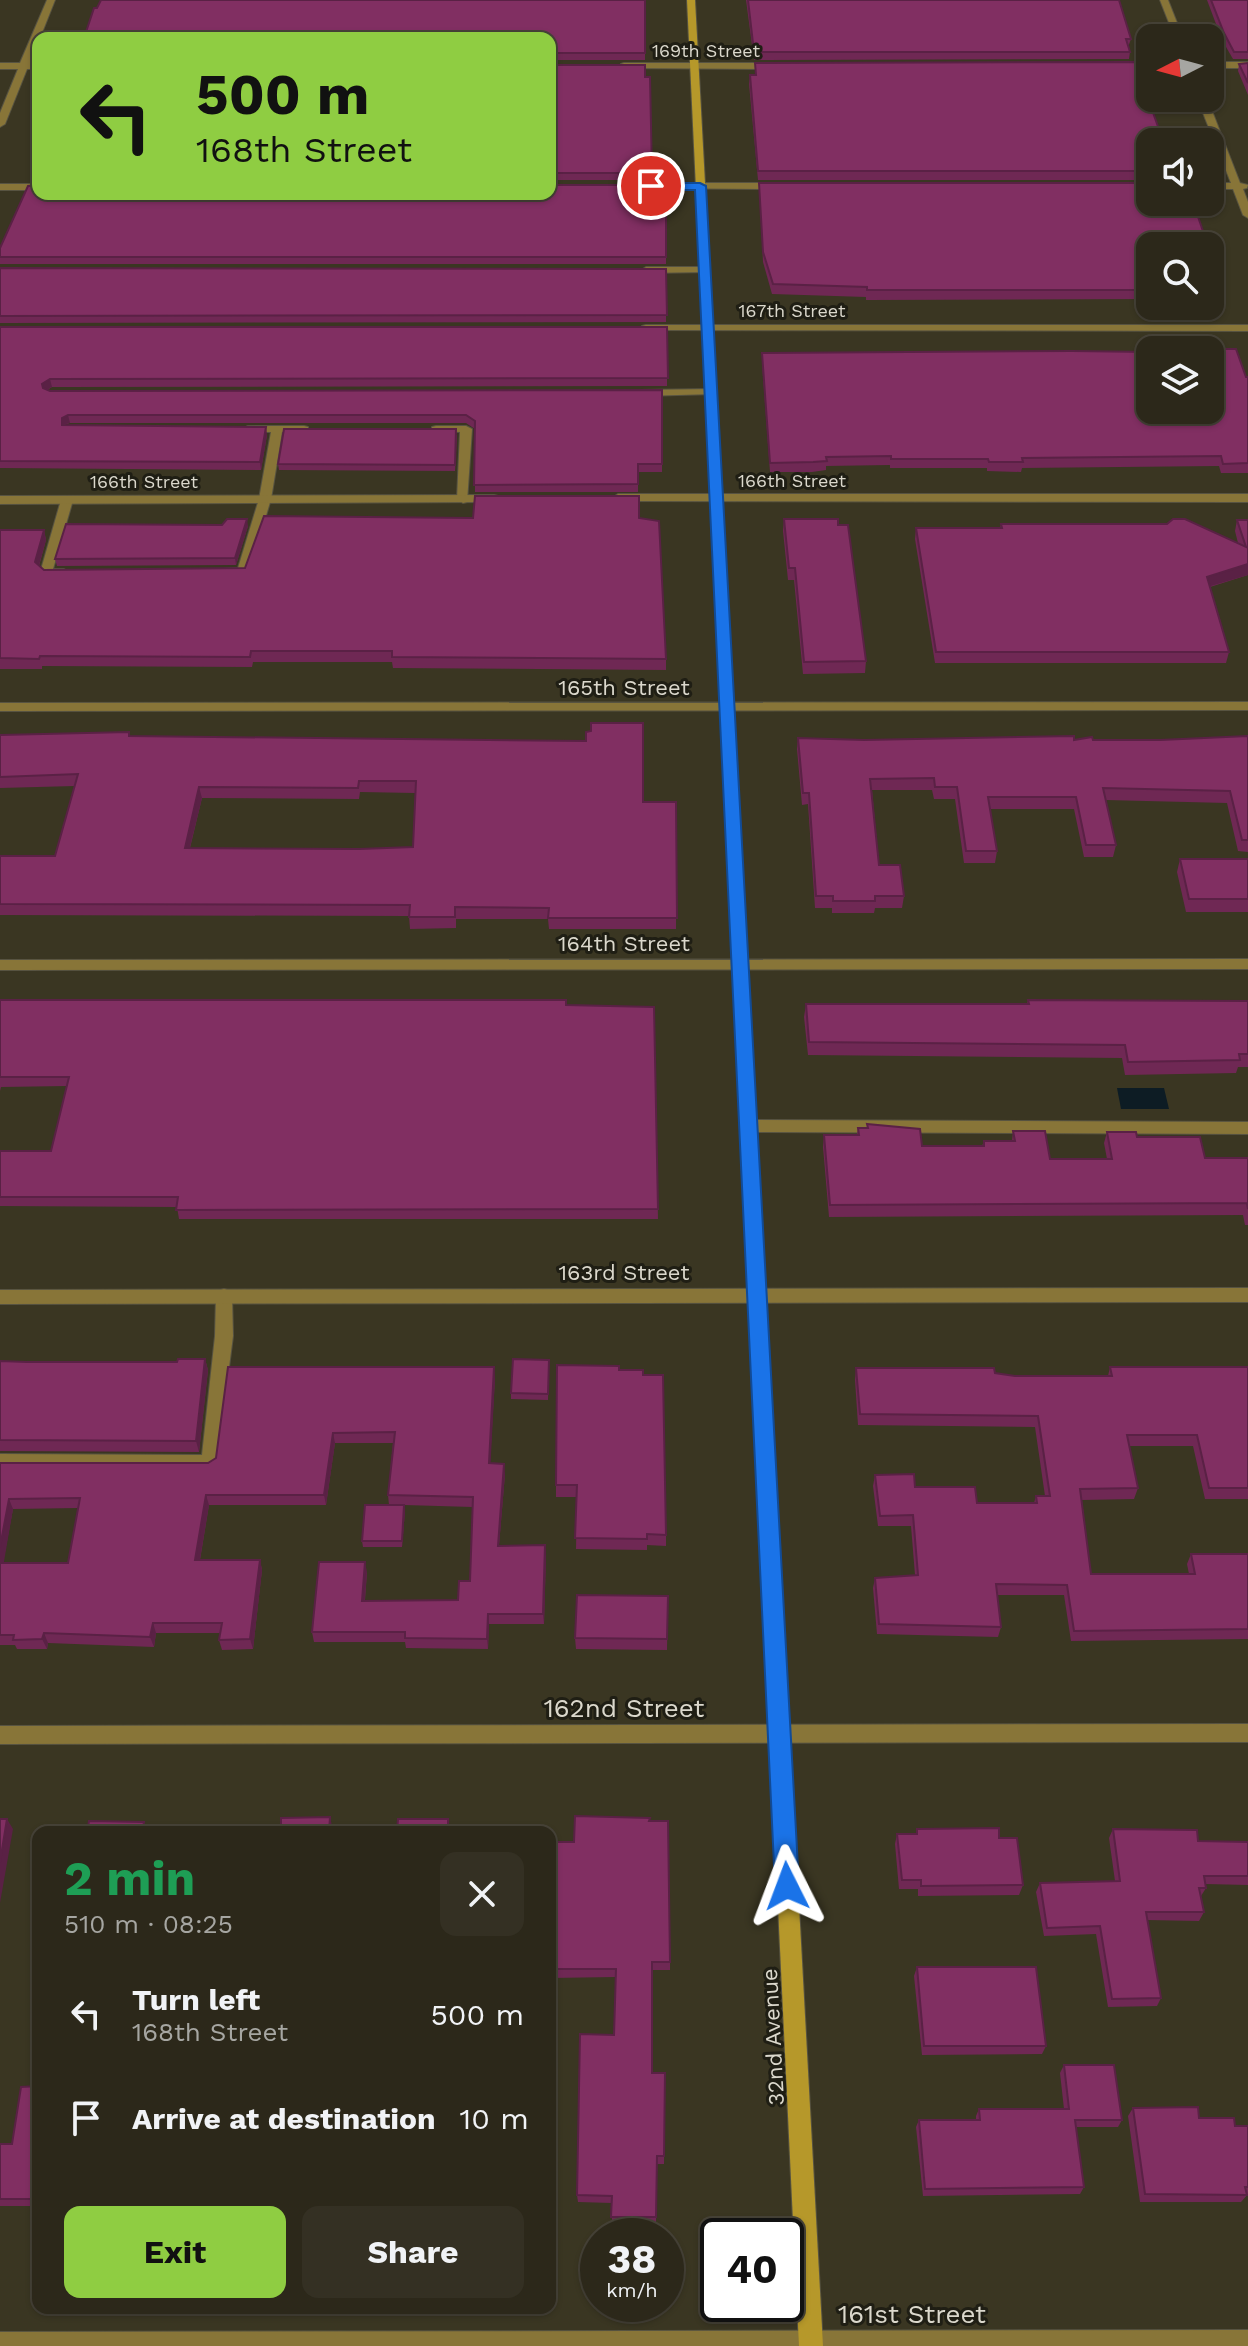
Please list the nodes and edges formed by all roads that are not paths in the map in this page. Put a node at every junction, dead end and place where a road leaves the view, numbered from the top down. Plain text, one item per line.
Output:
1 (51, 0) edge
2 (691, 0) edge
3 (1164, 0) edge
4 (1173, 24) edge
5 (38, 32) edge
6 (32, 46) edge
7 (1103, 65) edge
8 (1136, 65) edge
9 (1224, 65) edge
10 (1248, 65) edge
11 (0, 66) edge
12 (24, 66) junction
13 (32, 66) edge
14 (609, 66) edge
15 (695, 66) junction
16 (788, 66) edge
17 (1208, 112) edge
18 (0, 124) edge
19 (622, 186) edge
20 (700, 186) junction
21 (785, 186) edge
22 (1242, 186) edge
23 (0, 187) edge
24 (32, 187) edge
25 (1248, 215) edge
26 (626, 270) edge
27 (704, 270) junction
28 (627, 328) edge
29 (708, 328) junction
30 (1248, 328) edge
31 (711, 392) junction
32 (627, 393) edge
33 (229, 429) edge
34 (277, 429) junction
35 (324, 429) edge
36 (419, 429) edge
37 (602, 498) edge
38 (717, 498) junction
39 (1248, 498) edge
40 (265, 499) junction
41 (463, 499) junction
42 (510, 499) edge
43 (0, 500) edge
44 (67, 500) junction
45 (213, 572) edge
46 (76, 573) edge
47 (1248, 706) edge
48 (0, 707) edge
49 (727, 707) junction
50 (740, 964) junction
51 (1248, 964) edge
52 (0, 965) edge
53 (749, 1126) junction
54 (1248, 1128) edge
55 (758, 1294) junction
56 (1248, 1295) edge
57 (224, 1296) junction
58 (0, 1297) edge
59 (0, 1462) edge
60 (1248, 1733) edge
61 (779, 1734) junction
62 (0, 1735) edge
63 (1248, 2342) edge
64 (0, 2344) edge
65 (811, 2344) edge

1 - 5 street
2 - 15 street, 32nd Avenue
3 - 4 street
6 - 12 street
7 - 8 street
9 - 10 street
11 - 12 street
12 - 13 street
12 - 18 street
14 - 15 street, 169th Street
15 - 16 street, 169th Street
15 - 20 street, 32nd Avenue
17 - 22 street
19 - 20 street
20 - 21 street
20 - 27 street, 32nd Avenue
22 - 25 street
23 - 24 street
26 - 27 street
27 - 29 street, 32nd Avenue
28 - 29 street, 167th Street
29 - 30 street, 167th Street
29 - 31 street, 32nd Avenue
31 - 32 street
31 - 38 street, 32nd Avenue
33 - 34 street
34 - 35 street
34 - 40 street
36 - 41 street
37 - 38 street, 166th Street
38 - 39 street, 166th Street
38 - 49 street, 32nd Avenue
40 - 41 street, 166th Street
40 - 44 street, 166th Street
40 - 45 street
41 - 42 street, 166th Street
43 - 44 street, 166th Street
44 - 46 street
47 - 49 street, 165th Street
48 - 49 street, 165th Street
49 - 50 street, 32nd Avenue
50 - 51 street, 164th Street
50 - 52 street, 164th Street
50 - 53 street, 32nd Avenue
53 - 54 street
53 - 55 street, 32nd Avenue
55 - 56 street, 163rd Street
55 - 57 street, 163rd Street
55 - 61 street, 32nd Avenue
57 - 58 street, 163rd Street
57 - 59 street
60 - 61 street, 162nd Street
61 - 62 street, 162nd Street
61 - 65 street, 32nd Avenue
63 - 65 street, 161st Street
64 - 65 street, 161st Street

